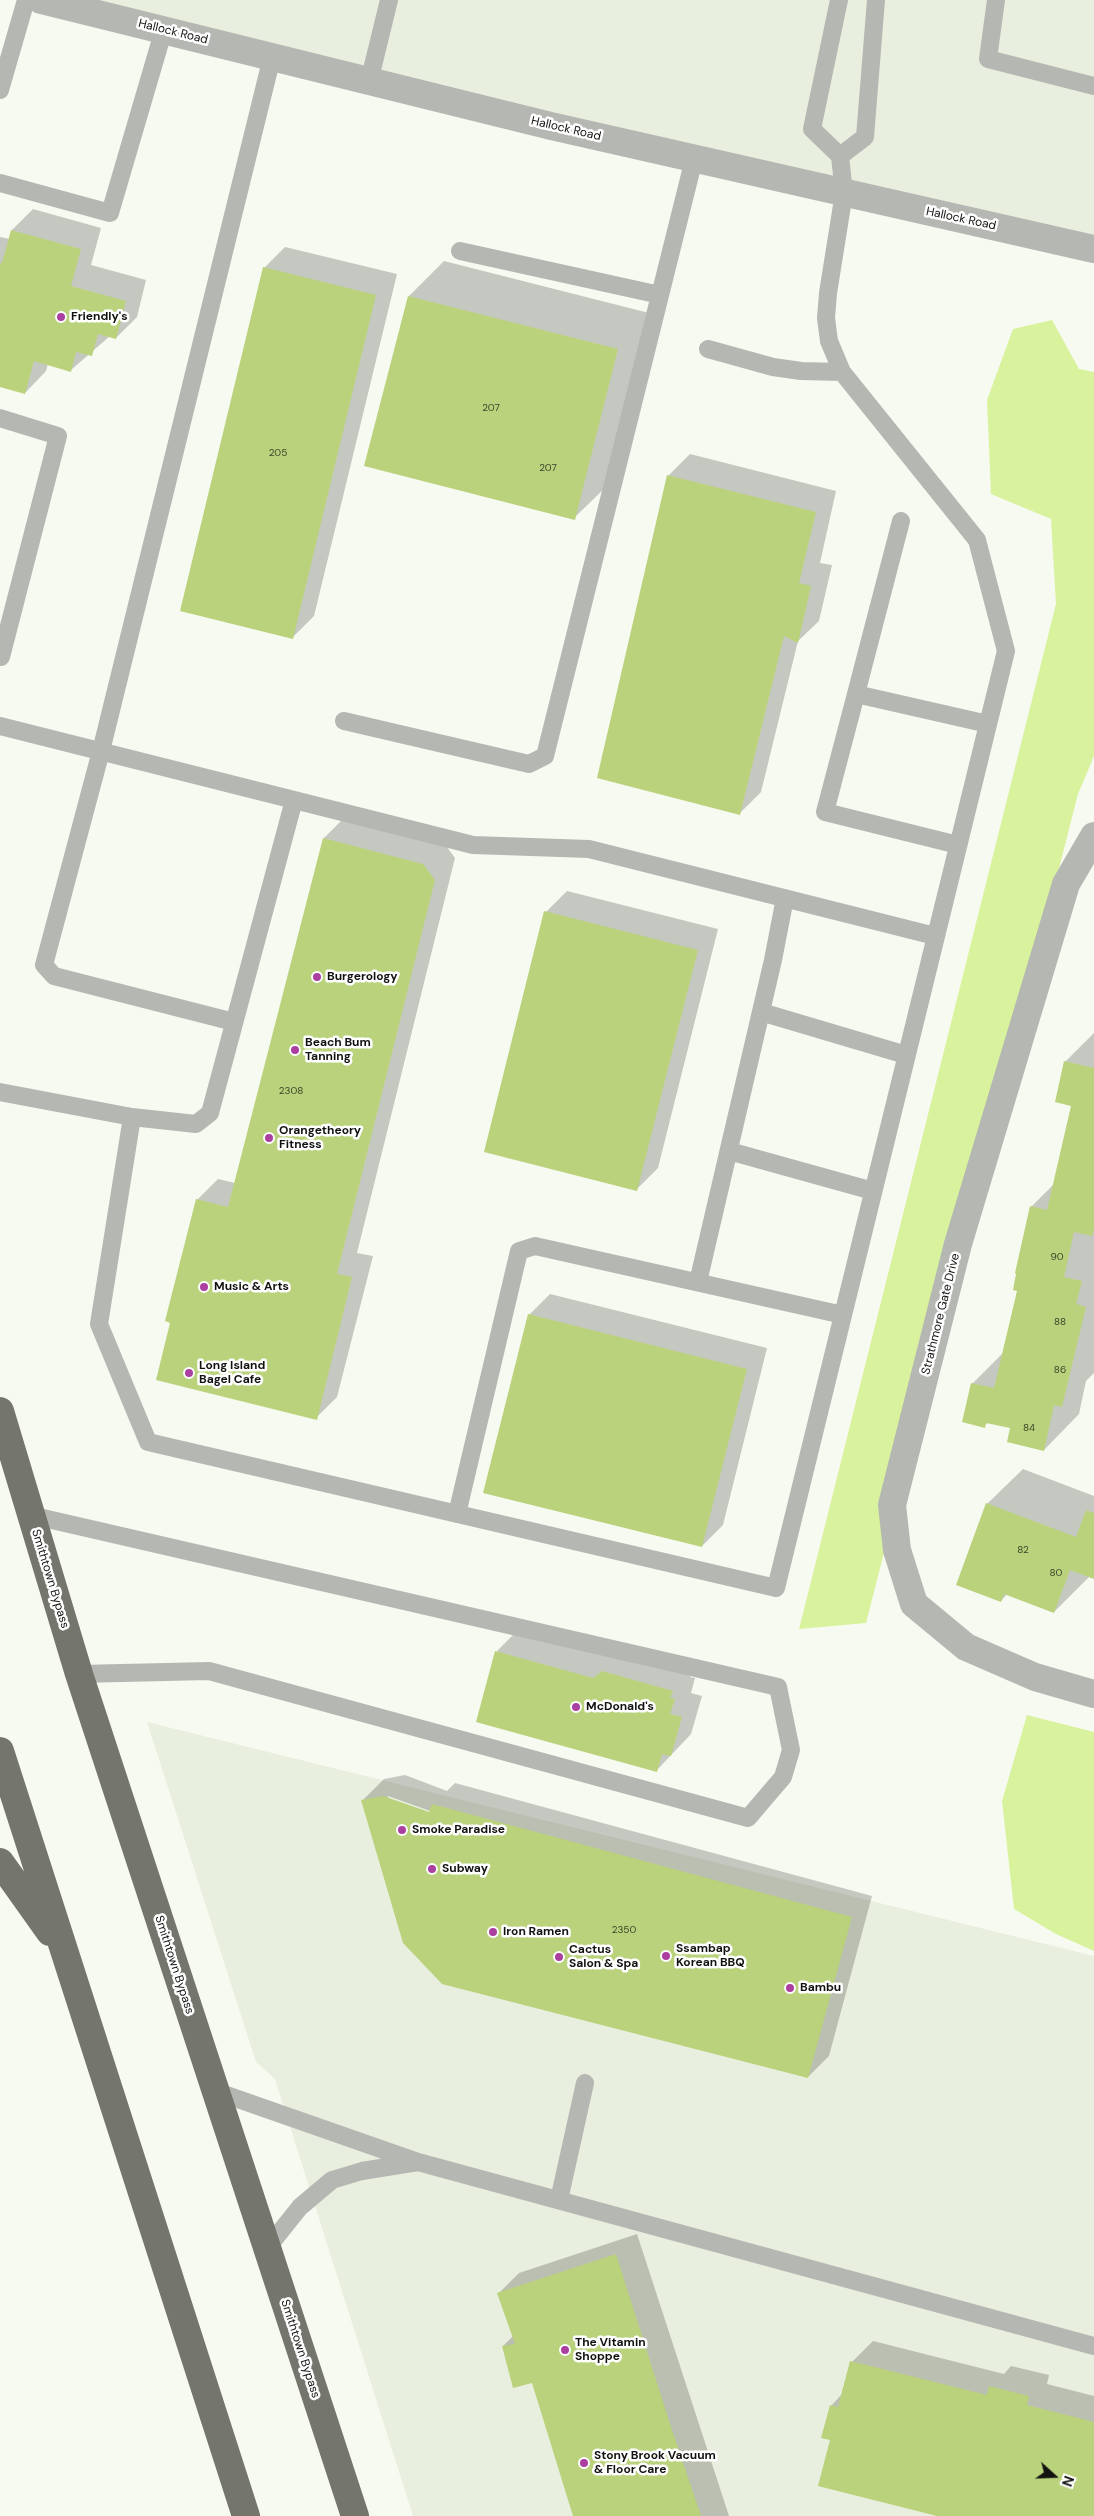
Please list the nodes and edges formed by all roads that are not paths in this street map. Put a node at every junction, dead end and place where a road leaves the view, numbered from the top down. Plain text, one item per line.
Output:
1 (26, 0) edge
2 (41, 0) edge
3 (389, 0) edge
4 (839, 0) edge
5 (876, 0) edge
6 (996, 0) edge
7 (164, 29) junction
8 (272, 57) junction
9 (369, 82) junction
10 (1094, 86) edge
11 (0, 90) edge
12 (840, 156) junction
13 (694, 159) junction
14 (0, 184) edge
15 (844, 194) junction
16 (1094, 248) edge
17 (460, 250) dead end
18 (660, 295) junction
19 (708, 350) dead end
20 (842, 372) junction
21 (0, 418) edge
22 (901, 521) dead end
23 (0, 659) edge
24 (856, 694) junction
25 (344, 721) dead end
26 (988, 724) junction
27 (0, 726) edge
28 (101, 751) junction
29 (294, 800) junction
30 (1094, 836) edge
31 (958, 845) junction
32 (785, 898) junction
33 (935, 936) junction
34 (761, 1012) junction
35 (234, 1022) junction
36 (906, 1055) junction
37 (0, 1092) edge
38 (132, 1117) junction
39 (728, 1152) junction
40 (874, 1191) junction
41 (698, 1282) junction
42 (843, 1315) junction
43 (0, 1411) edge
44 (457, 1514) junction
45 (30, 1515) junction
46 (79, 1674) junction
47 (1094, 1694) edge
48 (0, 1751) edge
49 (0, 1862) edge
50 (66, 1954) junction
51 (585, 2083) dead end
52 (215, 2091) junction
53 (418, 2162) junction
54 (559, 2200) junction
55 (268, 2247) junction
56 (1094, 2346) edge
57 (246, 2516) edge
58 (354, 2516) edge

1 - 11 lane
2 - 7 street, Hallock Road
3 - 9 lane
4 - 12 lane
5 - 12 lane
6 - 10 lane
7 - 8 street, Hallock Road
7 - 14 lane
8 - 9 street, Hallock Road
8 - 28 lane
9 - 13 street, Hallock Road
12 - 15 lane
13 - 15 street, Hallock Road
13 - 18 lane
15 - 16 street, Hallock Road
15 - 20 lane
17 - 18 lane
18 - 25 lane
19 - 20 lane
20 - 26 lane
21 - 23 lane
22 - 24 lane
24 - 26 lane
24 - 31 lane
26 - 31 lane
27 - 28 lane
28 - 29 lane
28 - 35 lane
29 - 32 lane
29 - 35 lane
30 - 47 street, Strathmore Gate Drive
31 - 33 lane
32 - 33 lane
32 - 34 lane
33 - 36 lane
34 - 36 lane
34 - 39 lane
35 - 38 lane
36 - 40 lane
37 - 38 lane
38 - 44 lane
39 - 40 lane
39 - 41 lane
40 - 42 lane
41 - 42 lane
41 - 44 lane
42 - 44 lane
43 - 45 highway, Smithtown Bypass
45 - 46 highway, Smithtown Bypass
45 - 46 lane
46 - 52 highway, Smithtown Bypass
48 - 50 highway
49 - 50 highway
50 - 57 highway
51 - 54 lane
52 - 53 lane
52 - 55 highway, Smithtown Bypass
53 - 54 lane
53 - 55 lane
54 - 56 lane
55 - 58 highway, Smithtown Bypass

